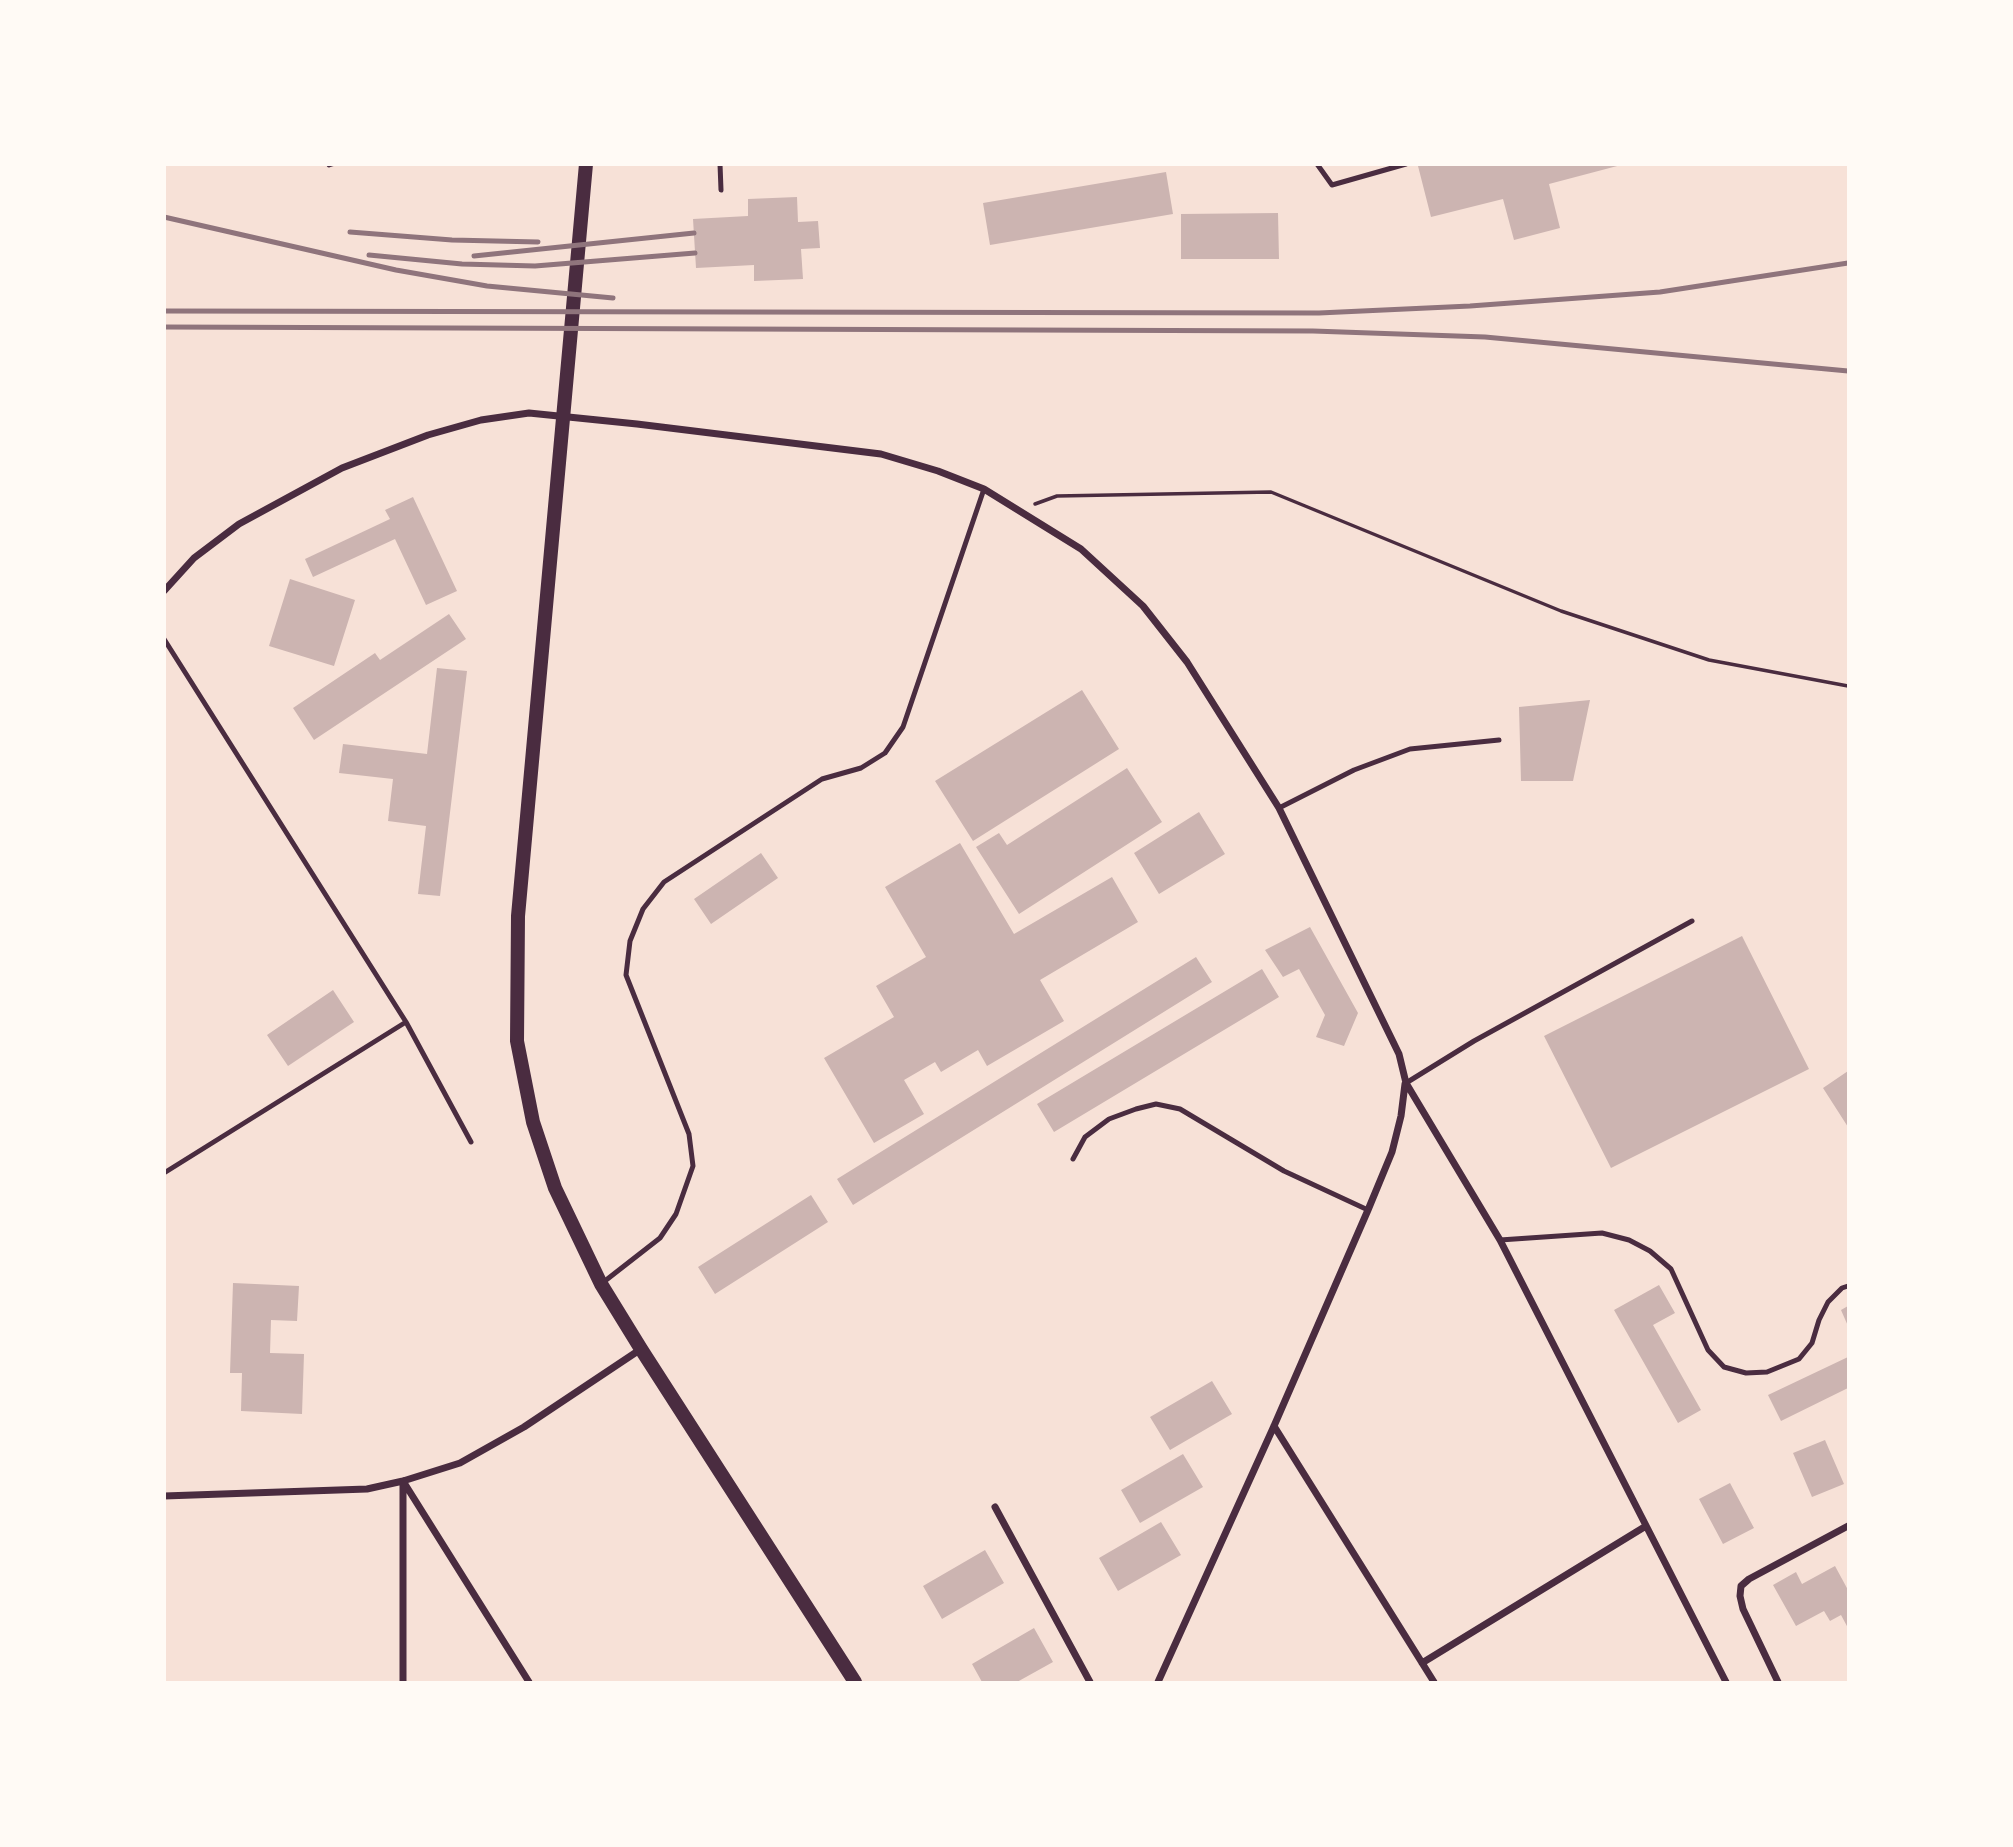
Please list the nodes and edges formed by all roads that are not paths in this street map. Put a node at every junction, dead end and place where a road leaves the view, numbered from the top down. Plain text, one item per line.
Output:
1 (586, 164) edge
2 (720, 164) edge
3 (1317, 164) edge
4 (1406, 164) edge
5 (721, 190) dead end
6 (984, 489) junction
7 (164, 591) edge
8 (164, 639) edge
9 (1499, 740) dead end
10 (1279, 808) junction
11 (1692, 921) dead end
12 (406, 1022) junction
13 (1406, 1083) junction
14 (471, 1142) dead end
15 (1073, 1159) dead end
16 (164, 1173) edge
17 (1368, 1210) junction
18 (1500, 1240) junction
19 (601, 1284) junction
20 (1849, 1286) edge
21 (641, 1349) junction
22 (1274, 1426) junction
23 (403, 1482) junction
24 (164, 1496) edge
25 (995, 1507) dead end
26 (1646, 1526) junction
27 (1849, 1526) edge
28 (1422, 1664) junction
29 (403, 1682) edge
30 (529, 1682) edge
31 (855, 1682) edge
32 (1090, 1682) edge
33 (1159, 1682) edge
34 (1434, 1682) edge
35 (1726, 1682) edge
36 (1778, 1682) edge

1 - 19 main road
2 - 5 lane
3 - 4 lane
6 - 7 street
6 - 10 street
6 - 19 lane
8 - 12 lane
9 - 10 lane
10 - 13 street
11 - 13 lane
12 - 14 lane
12 - 16 lane
13 - 17 street
13 - 18 street
15 - 17 lane
17 - 22 street
18 - 20 lane
18 - 26 street
19 - 21 main road
21 - 23 street
21 - 31 main road
22 - 28 street
22 - 33 street
23 - 24 street
23 - 29 street
23 - 30 street
25 - 32 street
26 - 28 street
26 - 35 street
27 - 36 street
28 - 34 street

